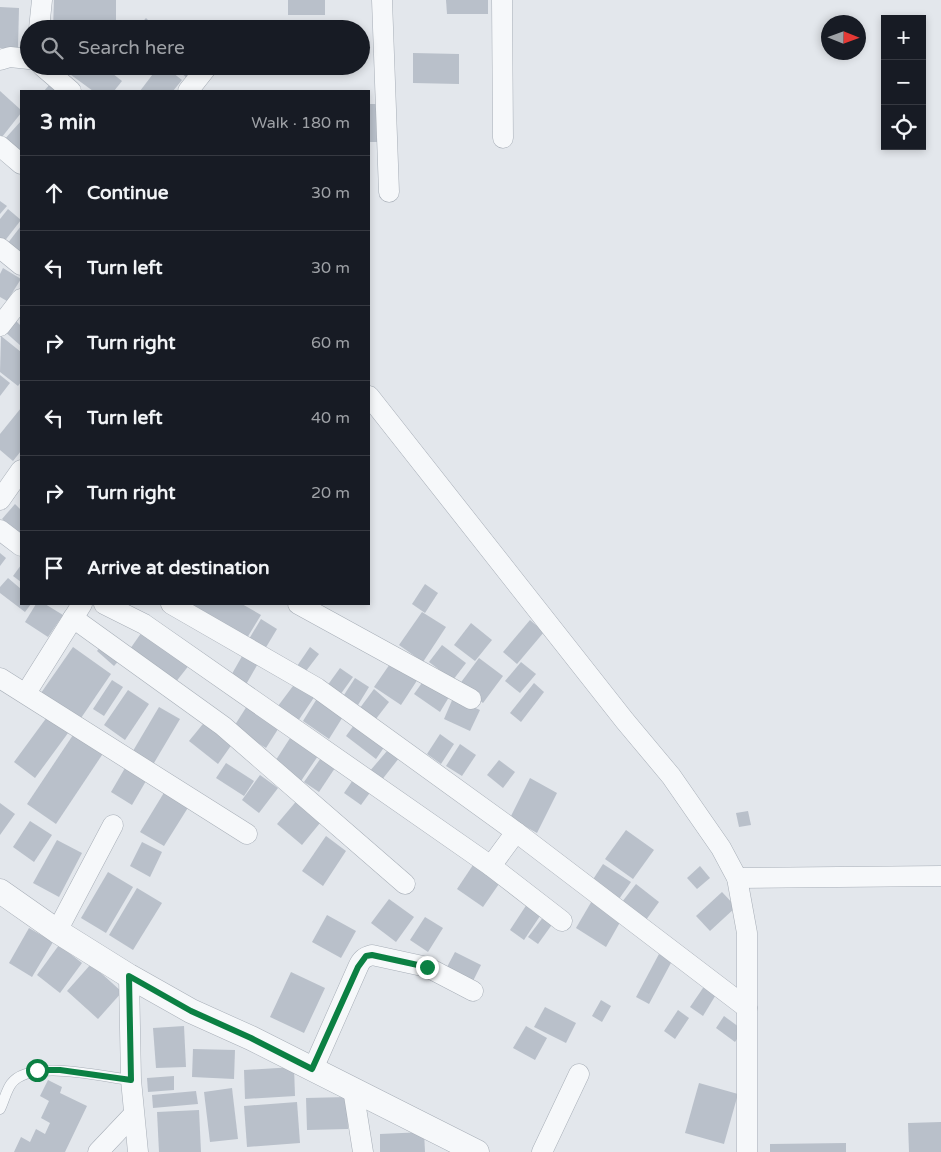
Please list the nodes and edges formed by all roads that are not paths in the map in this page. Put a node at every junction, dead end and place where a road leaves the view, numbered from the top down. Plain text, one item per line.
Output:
1 (42, 0) edge
2 (382, 0) edge
3 (502, 0) edge
4 (40, 20) edge
5 (20, 58) edge
6 (0, 60) edge
7 (52, 75) edge
8 (201, 75) edge
9 (70, 90) edge
10 (189, 90) edge
11 (503, 138) dead end
12 (0, 146) edge
13 (20, 163) edge
14 (388, 192) dead end
15 (0, 248) edge
16 (20, 264) edge
17 (20, 300) edge
18 (0, 326) edge
19 (370, 397) edge
20 (20, 472) edge
21 (10, 496) edge
22 (0, 530) edge
23 (20, 545) edge
24 (106, 605) edge
25 (173, 605) edge
26 (300, 605) edge
27 (78, 611) edge
28 (0, 678) edge
29 (26, 693) junction
30 (471, 699) dead end
31 (113, 825) dead end
32 (516, 832) junction
33 (247, 834) dead end
34 (491, 866) junction
35 (941, 876) edge
36 (737, 878) junction
37 (404, 884) dead end
38 (0, 891) edge
39 (562, 921) dead end
40 (57, 931) junction
41 (129, 976) junction
42 (474, 991) dead end
43 (747, 1008) junction
44 (312, 1069) junction
45 (579, 1074) dead end
46 (131, 1080) junction
47 (353, 1089) junction
48 (0, 1109) edge
49 (133, 1115) junction
50 (98, 1152) edge
51 (138, 1152) edge
52 (363, 1152) edge
53 (477, 1152) edge
54 (542, 1152) edge
55 (747, 1152) edge

1 - 4 street
2 - 14 street
3 - 11 street
5 - 6 street
7 - 9 street
8 - 10 street
12 - 13 street
15 - 16 street
17 - 18 street
19 - 36 street
20 - 21 street
22 - 23 street
24 - 34 street
25 - 32 street
26 - 30 street
27 - 29 street
27 - 37 street
28 - 29 street
29 - 33 street
31 - 40 street
32 - 34 street
32 - 43 street
34 - 39 street
35 - 36 street
36 - 43 street
38 - 40 street
40 - 41 street
41 - 44 street
41 - 46 street
42 - 44 street
43 - 55 street
44 - 47 street
45 - 54 street
46 - 48 lane
46 - 49 street
47 - 52 street
47 - 53 street
49 - 50 street
49 - 51 street

